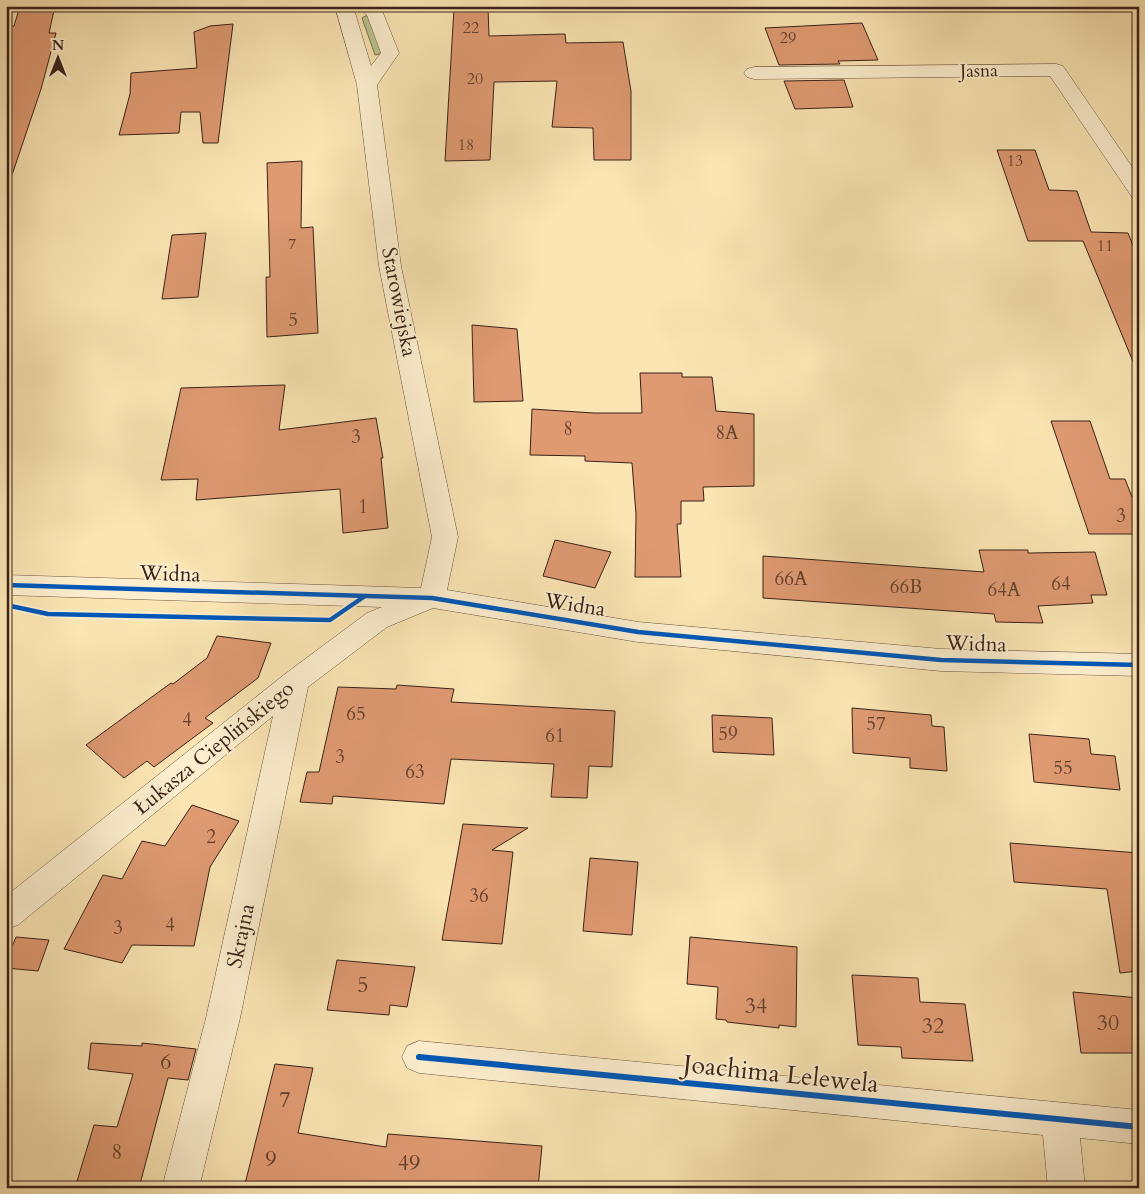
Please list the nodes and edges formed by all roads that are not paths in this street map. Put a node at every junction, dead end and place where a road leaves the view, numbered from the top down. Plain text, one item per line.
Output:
1 (344, 6) edge
2 (366, 6) edge
3 (754, 73) dead end
4 (366, 85) junction
5 (1139, 193) edge
6 (6, 585) edge
7 (432, 598) junction
8 (1139, 665) edge
9 (295, 682) junction
10 (6, 915) edge
11 (419, 1057) dead end
12 (1060, 1120) junction
13 (1139, 1127) edge
14 (180, 1188) edge
15 (1067, 1188) edge

1 - 4 street, Starowiejska
2 - 4 street
3 - 5 street, Jasna
4 - 7 street, Starowiejska
6 - 7 street, Widna
7 - 8 street, Widna
7 - 9 street, Łukasza Cieplińskiego
9 - 10 street, Łukasza Cieplińskiego
9 - 14 street, Skrajna
11 - 12 street, Joachima Lelewela
12 - 13 street, Joachima Lelewela
12 - 15 street

